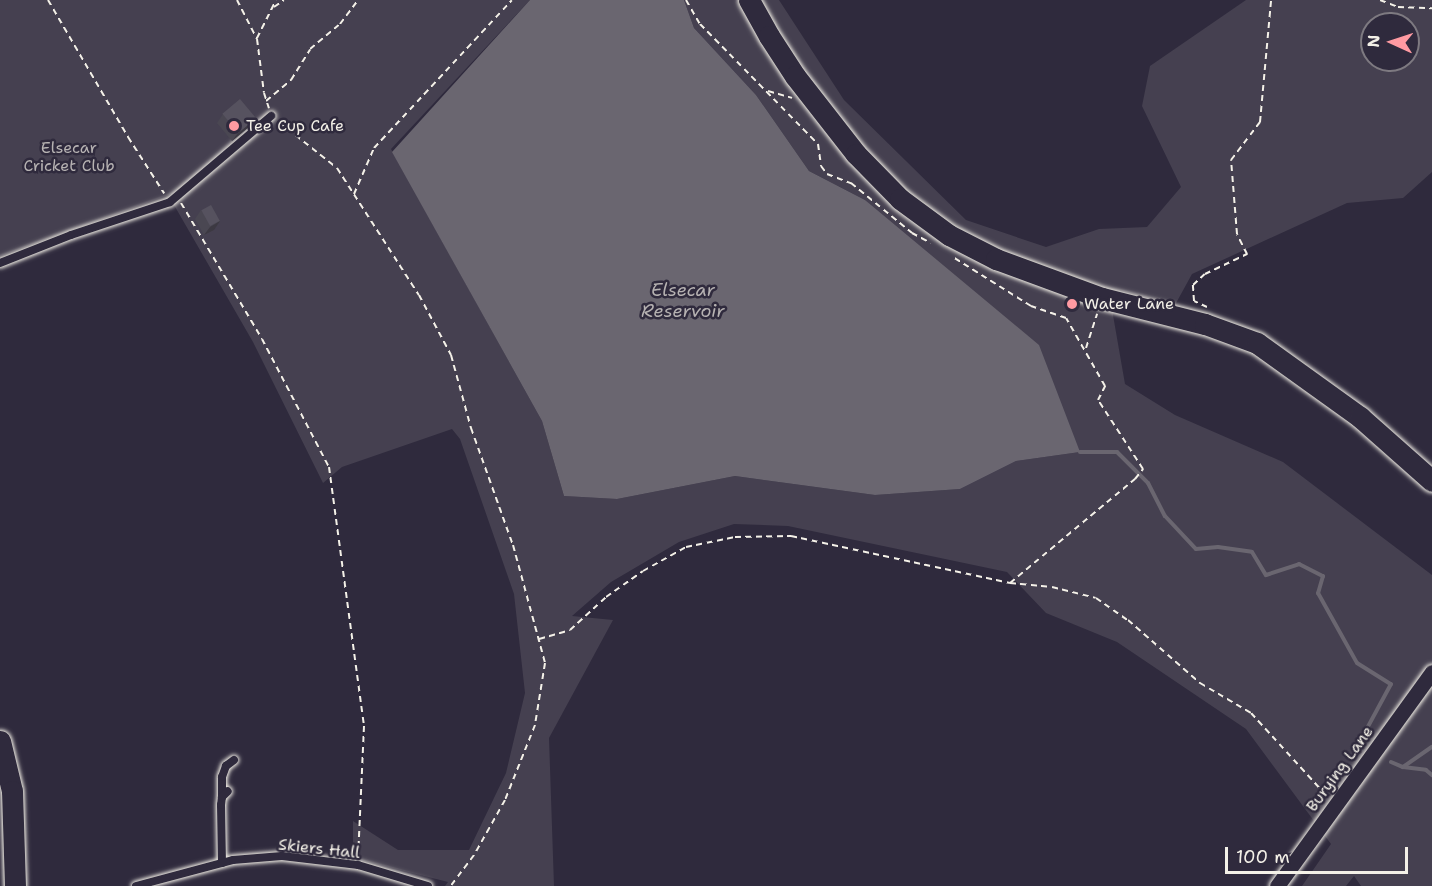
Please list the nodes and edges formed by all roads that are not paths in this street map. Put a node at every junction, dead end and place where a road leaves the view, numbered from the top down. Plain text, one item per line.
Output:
1 (749, 0) edge
2 (271, 116) road end
3 (0, 263) edge
4 (1432, 481) edge
5 (1432, 672) edge
6 (0, 741) edge
7 (234, 760) dead end
8 (222, 863) junction
9 (15, 886) edge
10 (136, 886) edge
11 (428, 886) edge
12 (1277, 886) edge

1 - 4 street
2 - 3 lane
5 - 12 street, Burying Lane
6 - 9 street
7 - 8 lane
8 - 10 lane, Skiers Hall
8 - 11 lane, Skiers Hall

